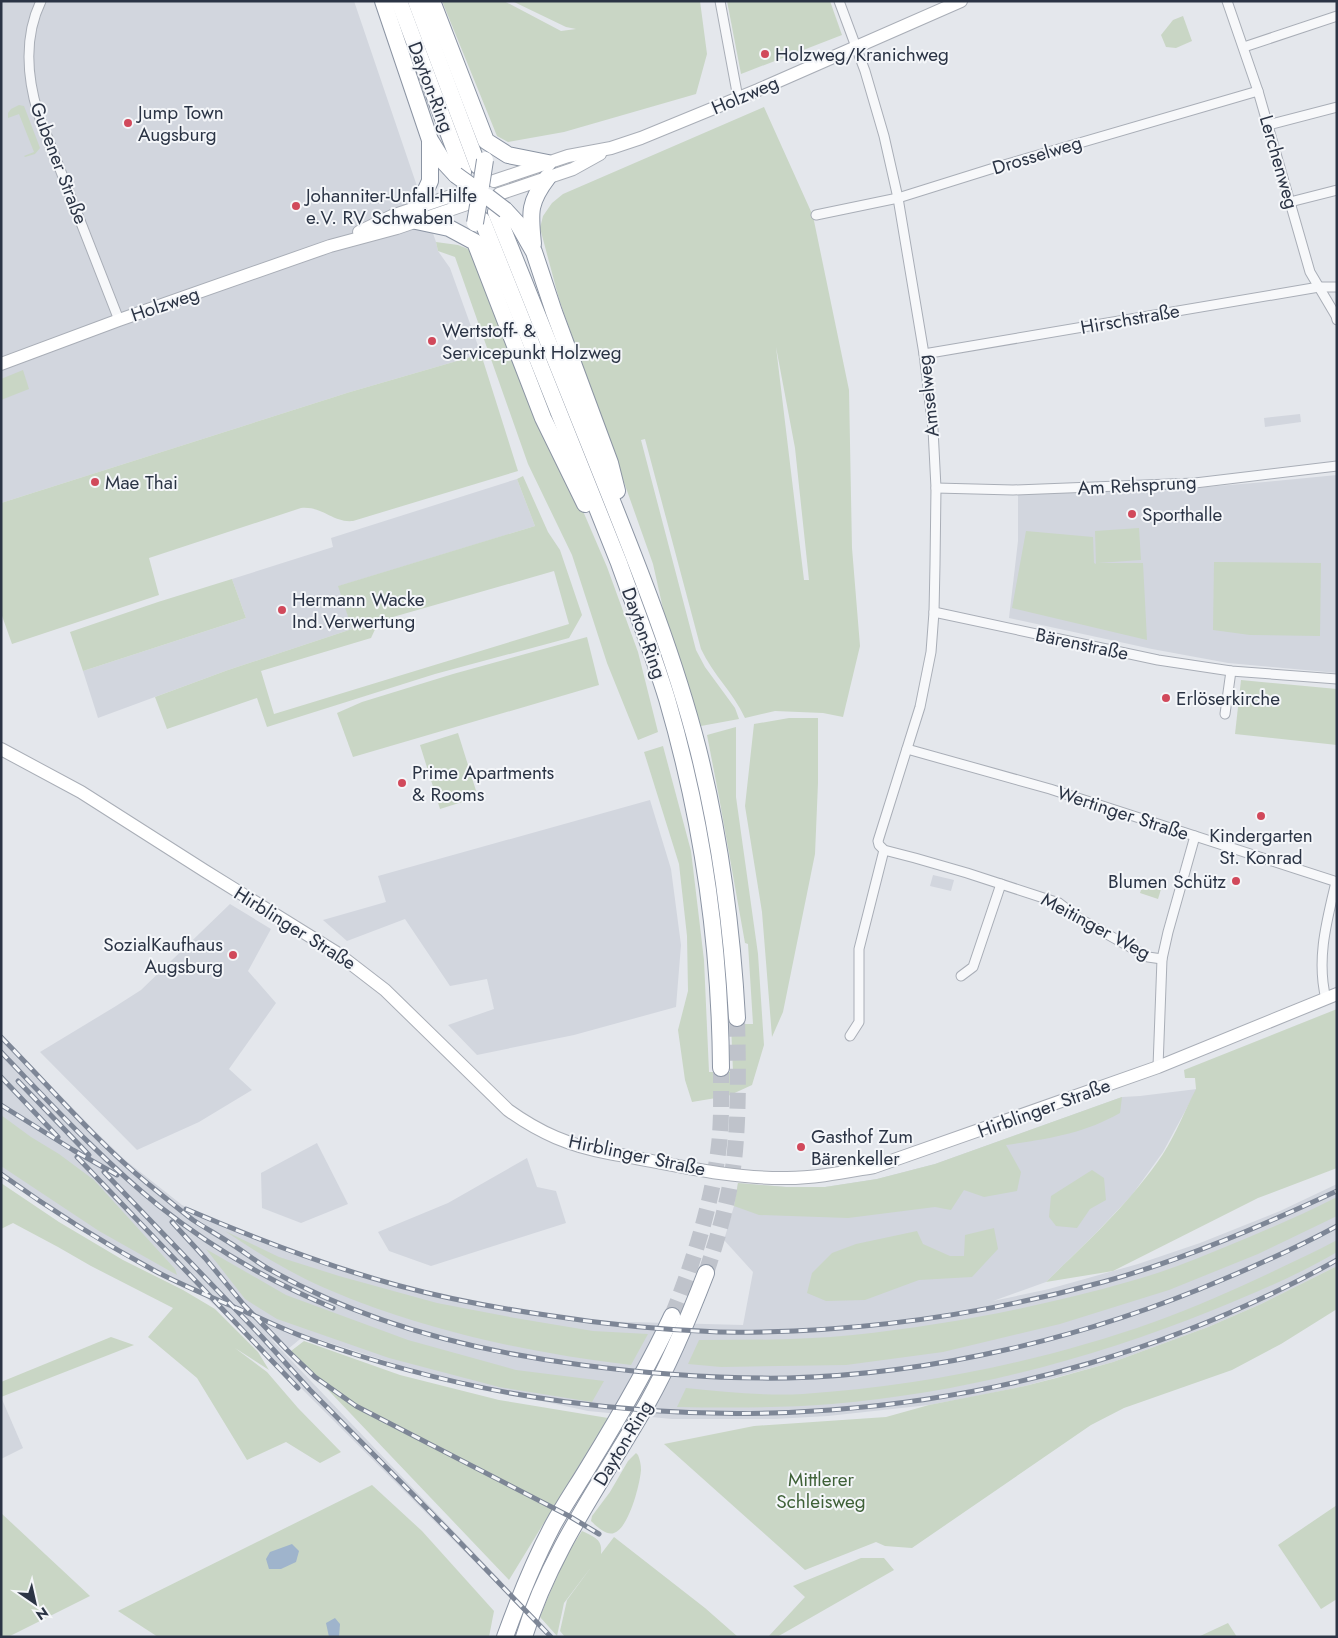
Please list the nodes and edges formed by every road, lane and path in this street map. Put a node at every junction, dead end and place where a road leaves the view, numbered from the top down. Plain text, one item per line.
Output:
1 (41, 1) edge
2 (383, 1) edge
3 (399, 1) edge
4 (416, 1) edge
5 (432, 1) edge
6 (720, 1) edge
7 (839, 1) edge
8 (961, 1) edge
9 (1227, 1) edge
10 (1337, 16) edge
11 (1244, 47) junction
12 (856, 48) junction
13 (1258, 91) junction
14 (738, 98) junction
15 (1337, 107) edge
16 (1268, 125) junction
17 (430, 140) junction
18 (486, 141) junction
19 (471, 168) junction
20 (548, 170) junction
21 (1337, 190) edge
22 (898, 198) junction
23 (483, 200) junction
24 (1290, 202) junction
25 (417, 214) junction
26 (816, 215) dead end
27 (475, 242) junction
28 (534, 252) junction
29 (1320, 287) junction
30 (1337, 287) edge
31 (119, 320) junction
32 (1337, 320) edge
33 (924, 354) junction
34 (1, 364) edge
35 (1337, 466) edge
36 (936, 488) junction
37 (633, 554) junction
38 (619, 563) junction
39 (934, 612) junction
40 (1231, 671) junction
41 (1337, 679) edge
42 (1225, 714) dead end
43 (1, 749) edge
44 (908, 749) junction
45 (1195, 836) junction
46 (884, 850) junction
47 (1337, 882) edge
48 (1000, 884) junction
49 (1162, 959) junction
50 (961, 976) dead end
51 (1331, 996) edge
52 (738, 1018) tunnel mouth
53 (850, 1036) dead end
54 (1158, 1067) junction
55 (721, 1068) tunnel mouth
56 (706, 1273) tunnel mouth
57 (672, 1316) tunnel mouth
58 (505, 1637) edge
59 (524, 1637) edge

1 - 31 street, Gubener Straße
2 - 17 highway
3 - 19 highway, Dayton-Ring
4 - 19 highway, Dayton-Ring
5 - 18 highway
6 - 14 street
7 - 12 street, Amselweg
8 - 12 street, Holzweg
9 - 11 street, Lerchenweg
10 - 11 street
11 - 13 street, Lerchenweg
12 - 14 street, Holzweg
12 - 22 street, Amselweg
13 - 16 street, Lerchenweg
13 - 22 street, Drosselweg
14 - 20 street, Holzweg
15 - 16 street
16 - 24 street, Lerchenweg
17 - 19 highway
17 - 25 highway
18 - 19 highway
18 - 20 highway
19 - 23 highway, bridge
19 - 23 highway, bridge
20 - 23 street, Holzweg
20 - 28 highway
21 - 24 street
22 - 26 street, Drosselweg
22 - 33 street, Amselweg
23 - 25 street, Holzweg
23 - 27 highway
23 - 28 highway
23 - 37 highway, Dayton-Ring
23 - 38 highway, Dayton-Ring
24 - 29 street, Lerchenweg
25 - 27 highway
25 - 31 street, Holzweg
27 - 38 highway
28 - 37 highway
29 - 30 street, Hirschstraße
29 - 32 street, Lerchenweg
29 - 33 street, Hirschstraße
31 - 34 street, Holzweg
33 - 36 street, Amselweg
35 - 36 street, Am Rehsprung
36 - 39 street, Amselweg
37 - 52 highway, Dayton-Ring
38 - 55 highway, Dayton-Ring
39 - 40 street, Bärenstraße
39 - 44 street, Amselweg
40 - 41 street, Bärenstraße
40 - 42 street
43 - 54 street, Hirblinger Straße
44 - 45 street, Wertinger Straße
44 - 46 street
45 - 47 street, Wertinger Straße
45 - 49 street
46 - 48 street, Meitinger Weg
46 - 53 street
47 - 51 street
48 - 49 street, Meitinger Weg
48 - 50 street
49 - 54 street
51 - 54 street, Hirblinger Straße
56 - 59 highway, Dayton-Ring
57 - 58 highway, Dayton-Ring

